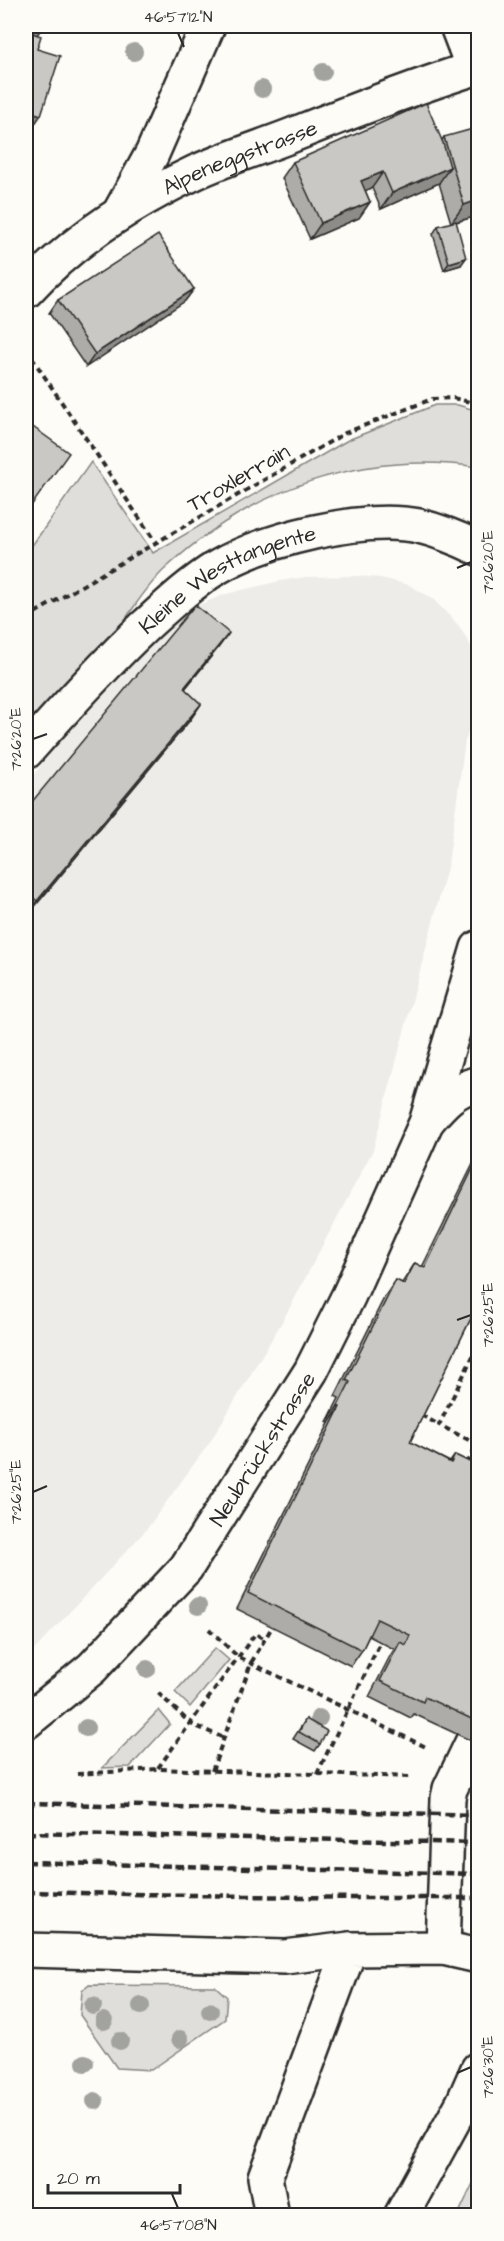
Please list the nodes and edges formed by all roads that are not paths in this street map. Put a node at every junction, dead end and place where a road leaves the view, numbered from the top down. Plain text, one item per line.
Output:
1 (208, 26) edge
2 (457, 26) edge
3 (476, 68) edge
4 (120, 212) junction
5 (26, 291) edge
6 (478, 548) edge
7 (26, 752) edge
8 (478, 948) edge
9 (478, 1083) edge
10 (426, 1123) junction
11 (26, 1722) edge
12 (463, 1761) road end
13 (443, 1948) junction
14 (350, 1949) junction
15 (26, 1950) edge
16 (478, 1956) edge
17 (478, 2069) edge
18 (272, 2216) edge
19 (401, 2216) edge

1 - 4 main road
2 - 3 main road
3 - 4 main road, Alpeneggstrasse
4 - 5 main road, Alpeneggstrasse
6 - 7 main road, Kleine Westtangente
8 - 10 main road, Neubrückstrasse
9 - 10 main road, Neubrückstrasse
10 - 11 main road, Neubrückstrasse
12 - 13 main road
13 - 14 main road
13 - 16 main road
14 - 15 main road
14 - 18 main road
17 - 19 main road

